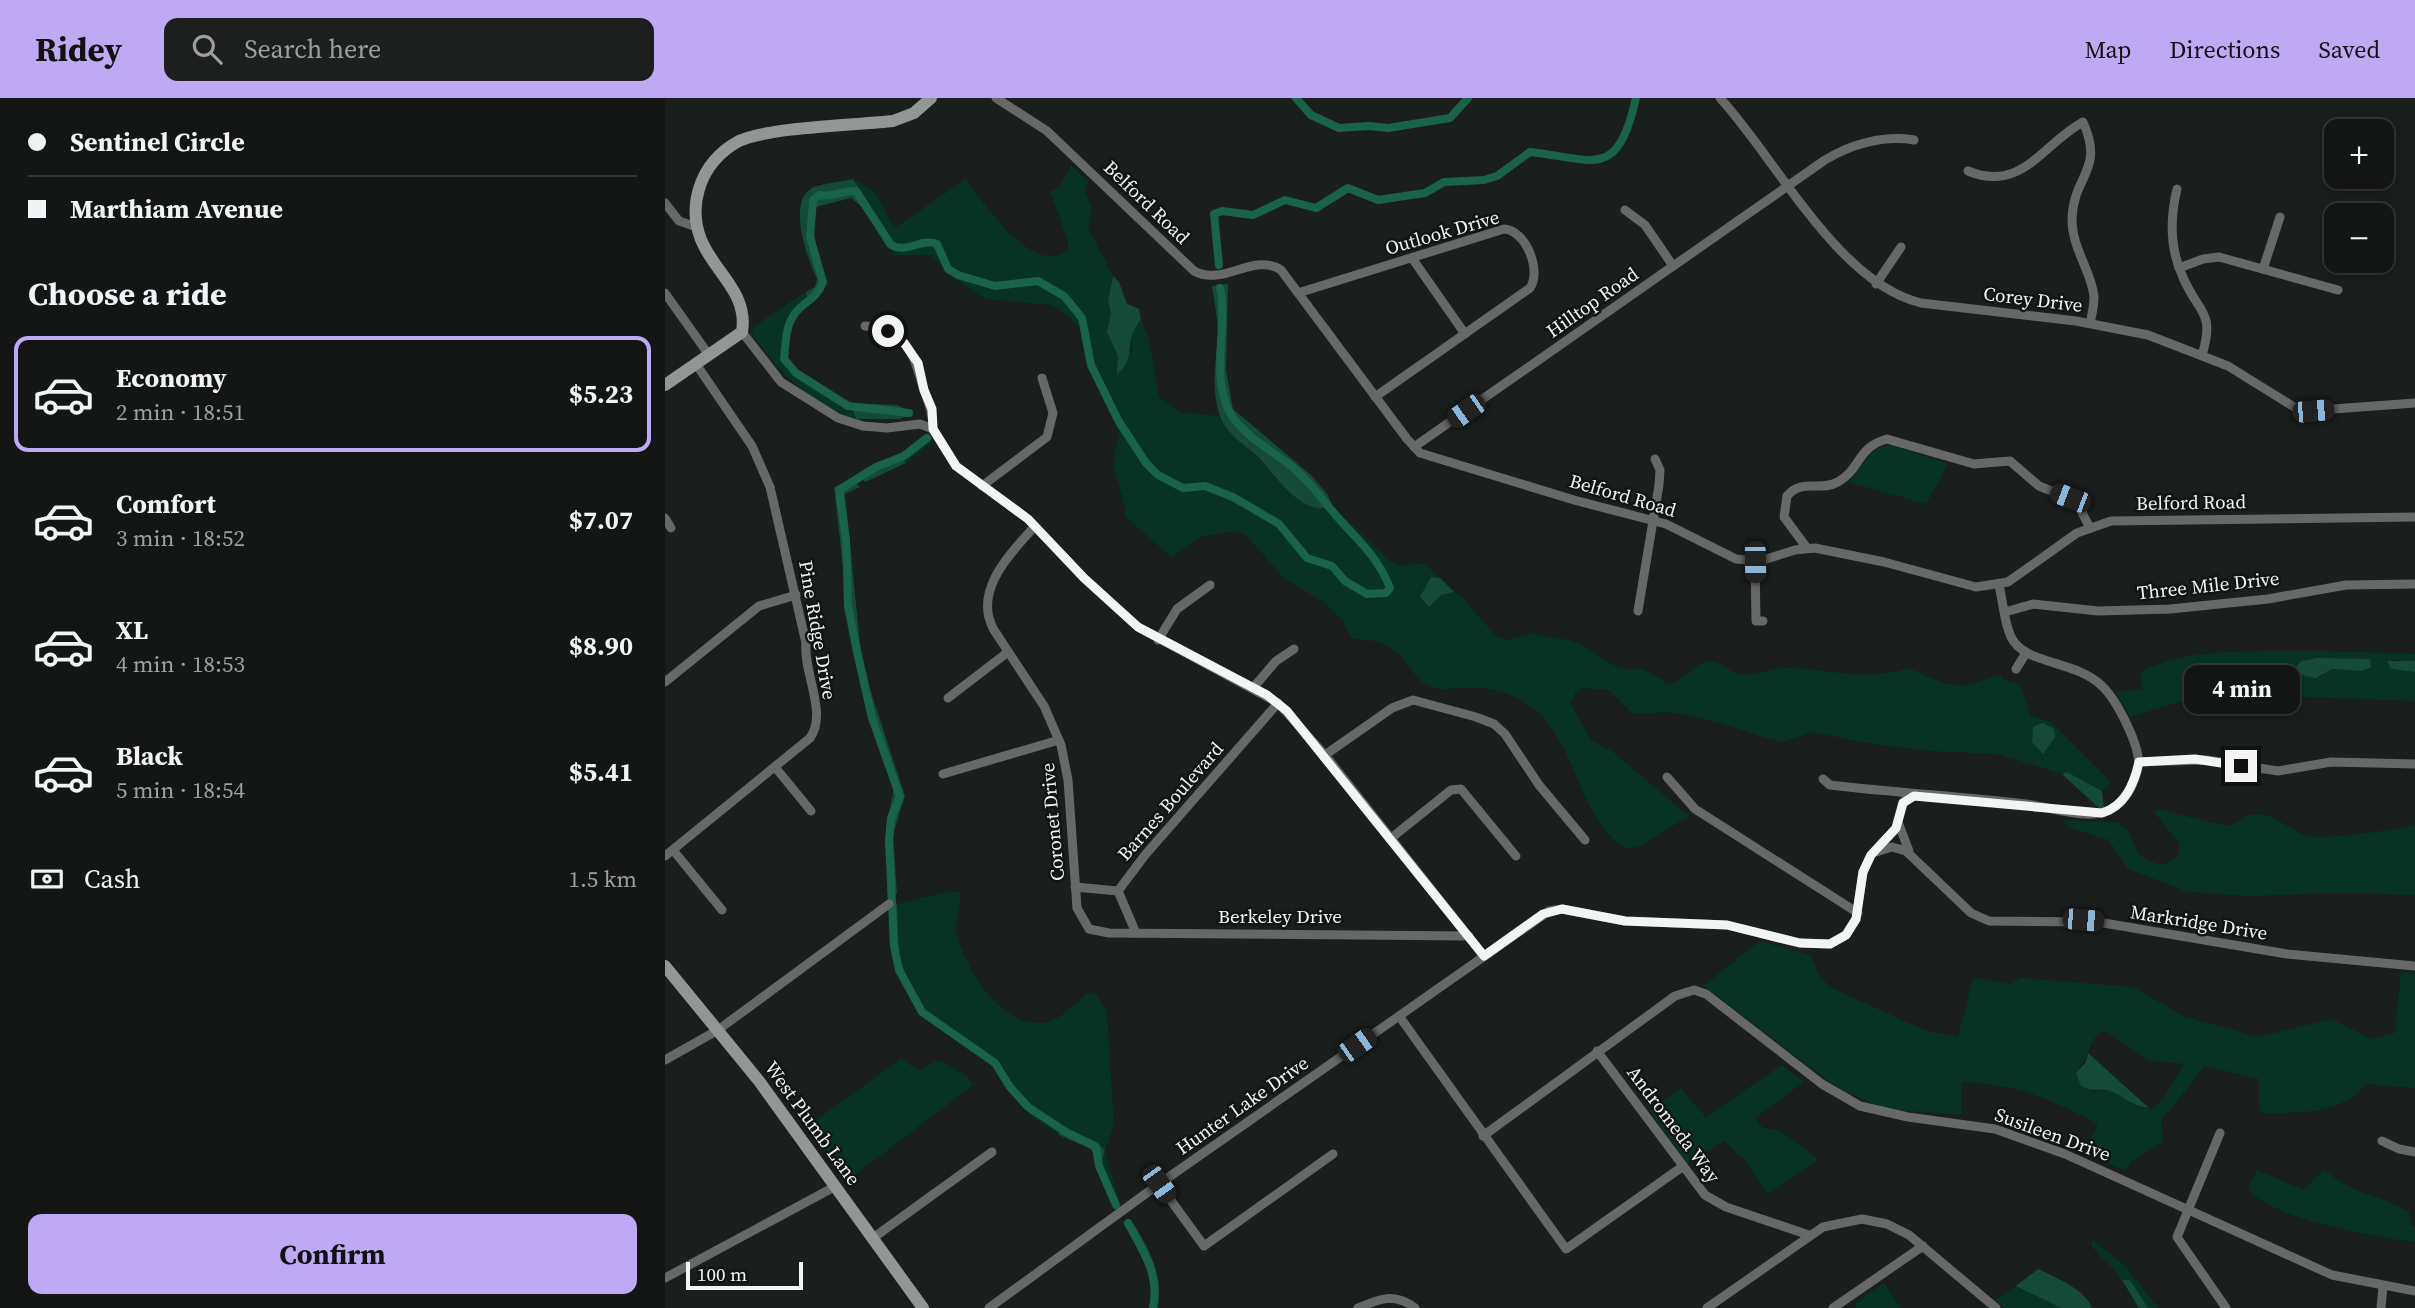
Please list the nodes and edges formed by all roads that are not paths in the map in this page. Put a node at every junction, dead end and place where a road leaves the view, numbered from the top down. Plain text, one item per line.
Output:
1 (931, 98) edge
2 (996, 98) edge
3 (1720, 98) edge
4 (1914, 140) dead end
5 (1968, 171) dead end
6 (1790, 185) junction
7 (2177, 189) dead end
8 (665, 203) edge
9 (1625, 210) dead end
10 (2280, 217) dead end
11 (697, 227) junction
12 (1901, 247) dead end
13 (1412, 258) junction
14 (1673, 266) junction
15 (2179, 268) junction
16 (2263, 269) junction
17 (1876, 284) junction
18 (2338, 290) dead end
19 (665, 293) edge
20 (1298, 293) junction
21 (2090, 323) junction
22 (865, 326) dead end
23 (742, 332) junction
24 (1465, 334) junction
25 (709, 355) junction
26 (2203, 355) junction
27 (696, 364) junction
28 (1042, 378) dead end
29 (665, 385) edge
30 (1375, 397) junction
31 (2415, 403) edge
32 (933, 429) junction
33 (1414, 447) junction
34 (1655, 459) dead end
35 (982, 486) junction
36 (2415, 517) edge
37 (665, 518) edge
38 (1653, 521) junction
39 (1035, 526) junction
40 (2089, 526) junction
41 (671, 528) dead end
42 (1807, 548) junction
43 (1755, 562) junction
44 (2415, 584) edge
45 (1210, 585) dead end
46 (1999, 585) junction
47 (796, 595) junction
48 (1638, 611) dead end
49 (2005, 612) junction
50 (1763, 621) dead end
51 (1158, 640) junction
52 (1294, 649) dead end
53 (1008, 652) junction
54 (2026, 653) junction
55 (2016, 669) dead end
56 (665, 682) edge
57 (1254, 688) junction
58 (949, 698) dead end
59 (1278, 703) junction
60 (1059, 740) junction
61 (1325, 755) junction
62 (2139, 762) junction
63 (2415, 764) edge
64 (775, 767) junction
65 (943, 774) dead end
66 (1667, 777) dead end
67 (1823, 779) dead end
68 (1914, 796) junction
69 (811, 811) dead end
70 (1898, 821) junction
71 (1390, 839) junction
72 (1585, 840) dead end
73 (669, 853) edge
74 (1871, 855) junction
75 (1516, 856) dead end
76 (1917, 860) junction
77 (1075, 887) junction
78 (1118, 891) junction
79 (889, 904) dead end
80 (722, 910) dead end
81 (1858, 913) junction
82 (1136, 933) junction
83 (1469, 936) junction
84 (1484, 956) junction
85 (2415, 965) edge
86 (665, 966) edge
87 (1399, 1016) junction
88 (718, 1030) junction
89 (1597, 1051) junction
90 (665, 1060) edge
91 (2220, 1133) dead end
92 (1483, 1136) junction
93 (2382, 1141) dead end
94 (992, 1152) dead end
95 (2415, 1152) edge
96 (1333, 1154) dead end
97 (1682, 1167) junction
98 (1159, 1184) junction
99 (836, 1186) junction
100 (2187, 1207) junction
101 (1809, 1235) junction
102 (873, 1238) junction
103 (1923, 1246) junction
104 (665, 1279) edge
105 (2383, 1286) junction
106 (2415, 1291) edge
107 (923, 1308) edge
108 (989, 1308) edge
109 (1358, 1308) edge
110 (1415, 1308) edge
111 (1707, 1308) edge
112 (1833, 1308) edge
113 (1996, 1308) edge
114 (2226, 1308) edge
115 (2381, 1308) edge

1 - 11 street
2 - 20 street, Belford Road
3 - 6 street, Corey Drive
4 - 6 street, Hilltop Road
5 - 21 street
6 - 14 street, Hilltop Road
6 - 17 street, Corey Drive
7 - 15 street
8 - 11 street
9 - 14 street
10 - 16 street
11 - 23 street
12 - 17 street
13 - 20 street, Outlook Drive
13 - 24 street
13 - 24 street, Outlook Drive
14 - 33 street, Hilltop Road
15 - 16 street
15 - 26 street
16 - 18 street
17 - 21 street, Corey Drive
19 - 25 street
20 - 30 street, Belford Road
21 - 26 street, Corey Drive
22 - 32 street
23 - 25 street
23 - 32 street
24 - 30 street, Outlook Drive
25 - 27 street
26 - 31 street, Corey Drive
27 - 29 street
27 - 47 street, Pine Ridge Drive
28 - 35 street
30 - 33 street, Belford Road
32 - 35 street
33 - 38 street, Belford Road
34 - 38 street
35 - 39 street
36 - 40 street, Belford Road
37 - 41 street
38 - 43 street, Belford Road
38 - 48 street
39 - 51 street
39 - 53 street, Coronet Drive
40 - 42 street
40 - 46 street, Belford Road
42 - 43 street, Belford Road
42 - 46 street, Belford Road
43 - 50 street
44 - 49 street, Three Mile Drive
45 - 51 street
46 - 49 street
47 - 56 street
47 - 64 street, Pine Ridge Drive
49 - 54 street
51 - 57 street
52 - 57 street
53 - 58 street
53 - 60 street, Coronet Drive
54 - 55 street
54 - 62 street
57 - 59 street
59 - 61 street
59 - 78 street, Barnes Boulevard
60 - 65 street
60 - 77 street, Coronet Drive
61 - 71 street
61 - 72 street
62 - 63 street
62 - 68 street
64 - 69 street
64 - 73 street, Pine Ridge Drive
66 - 81 street
67 - 68 street
68 - 70 street
70 - 74 street
70 - 76 street, Markridge Drive
71 - 75 street
71 - 83 street
73 - 80 street
74 - 76 street, Markridge Drive
74 - 81 street
76 - 85 street, Markridge Drive
77 - 78 street, Barnes Boulevard
77 - 82 street, Coronet Drive
78 - 82 street
79 - 88 street
81 - 84 street, Hunter Lake Drive
82 - 83 street, Berkeley Drive
83 - 84 street
84 - 87 street, Hunter Lake Drive
86 - 88 street, West Plumb Lane
87 - 92 street
87 - 98 street, Hunter Lake Drive
88 - 90 street
88 - 99 street, West Plumb Lane
89 - 92 street
89 - 97 street, Andromeda Way
89 - 100 street, Susileen Drive
91 - 100 street
92 - 97 street
93 - 95 street
94 - 102 street
96 - 98 street
97 - 101 street, Andromeda Way
98 - 108 street, Hunter Lake Drive
99 - 102 street, West Plumb Lane
99 - 104 street
100 - 105 street, Susileen Drive
100 - 114 street
101 - 103 street
101 - 111 street
102 - 107 street, West Plumb Lane
103 - 112 street
103 - 113 street
105 - 106 street, Susileen Drive
105 - 115 street
109 - 110 street

